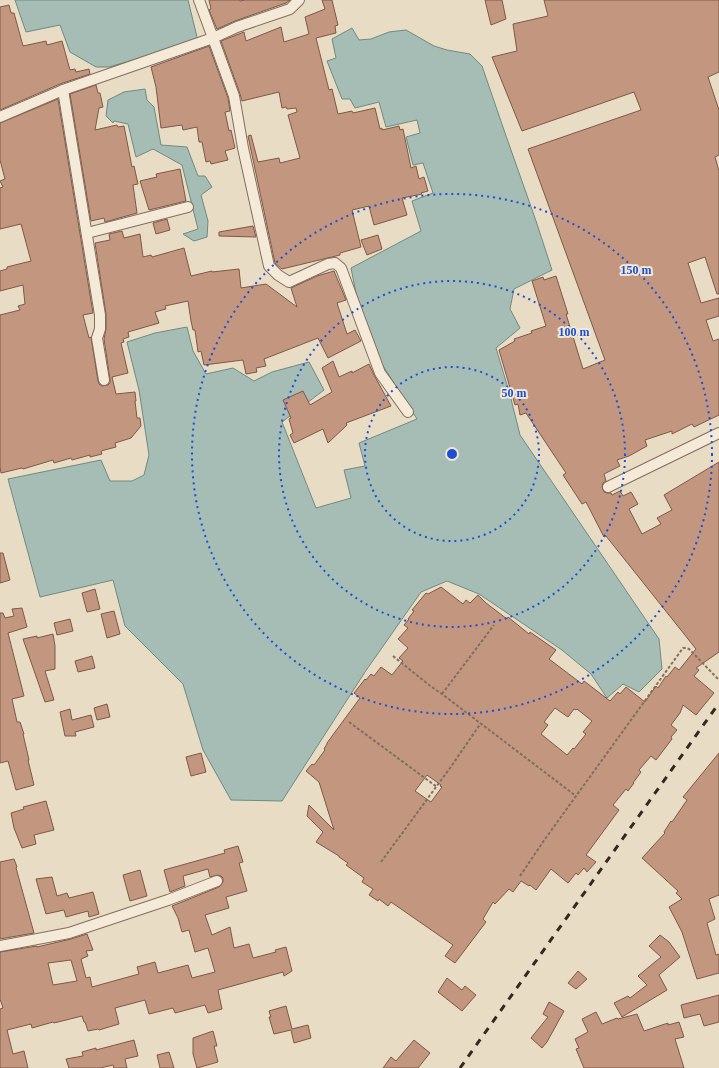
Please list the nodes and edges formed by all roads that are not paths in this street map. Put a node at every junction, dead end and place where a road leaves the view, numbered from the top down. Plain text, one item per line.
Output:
1 (199, 0) edge
2 (299, 0) edge
3 (213, 38) junction
4 (62, 90) junction
5 (0, 118) edge
6 (188, 207) dead end
7 (87, 233) junction
8 (104, 380) dead end
9 (408, 412) dead end
10 (719, 432) edge
11 (608, 487) dead end
12 (217, 881) dead end
13 (0, 946) edge

1 - 3 street
2 - 3 street
3 - 4 street
3 - 9 street
4 - 5 street
4 - 7 street
6 - 7 street
7 - 8 street
10 - 11 street
12 - 13 street

